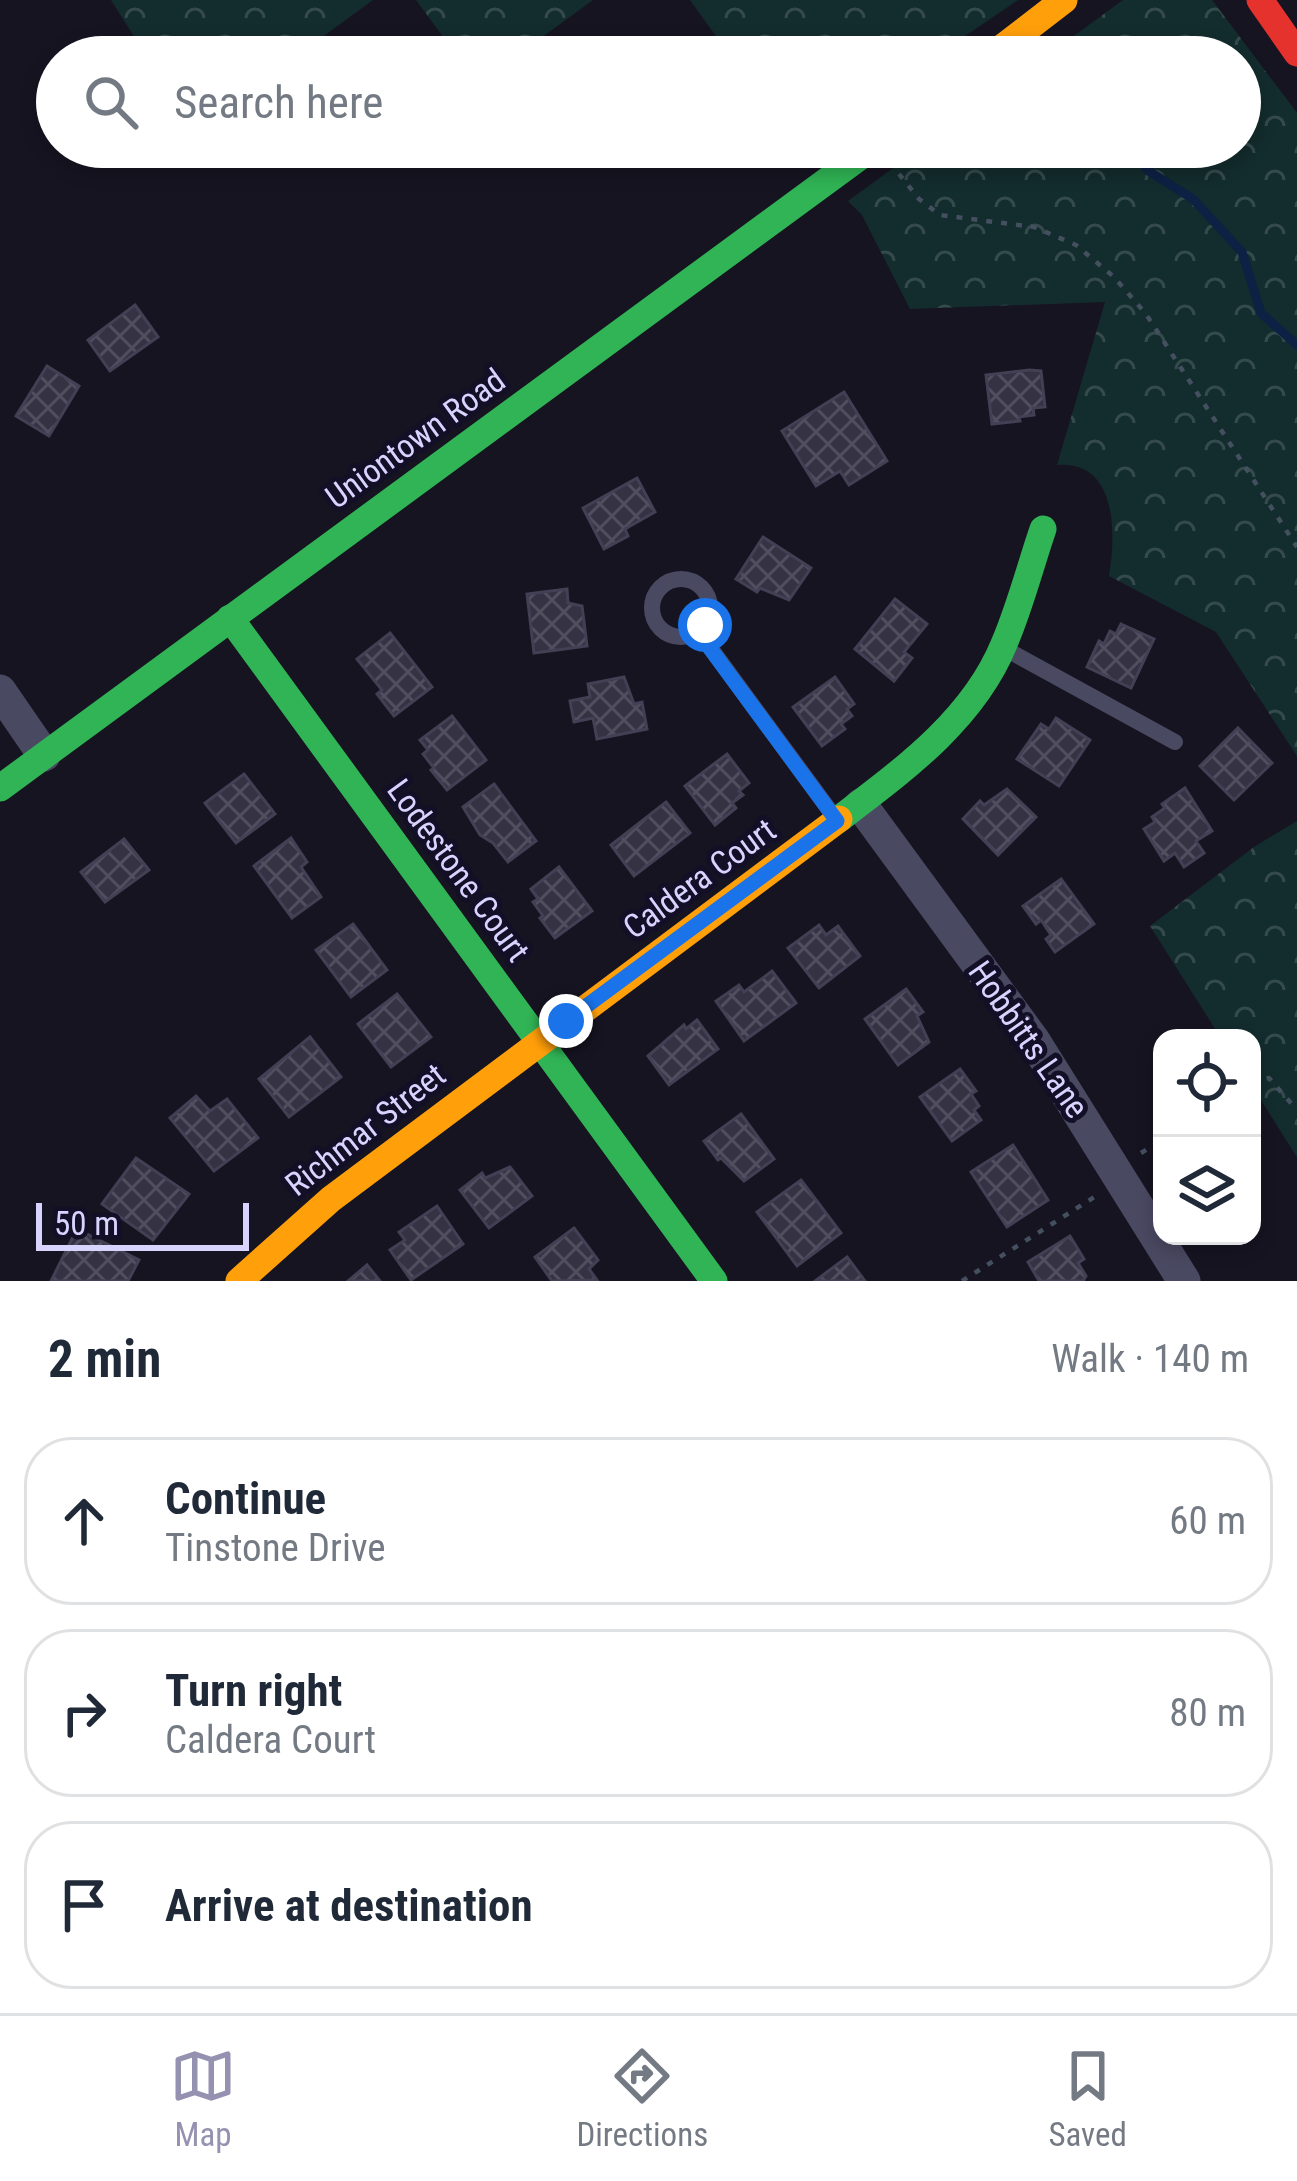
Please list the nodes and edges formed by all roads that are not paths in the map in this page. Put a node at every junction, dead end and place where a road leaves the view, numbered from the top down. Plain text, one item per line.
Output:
1 (1064, 0) edge
2 (1260, 0) edge
3 (1017, 36) edge
4 (1297, 53) edge
5 (865, 168) edge
6 (1043, 530) dead end
7 (230, 618) junction
8 (698, 632) dead end
9 (1003, 648) junction
10 (0, 691) edge
11 (1174, 742) dead end
12 (44, 755) junction
13 (0, 788) edge
14 (849, 813) junction
15 (540, 1040) junction
16 (239, 1281) edge
17 (714, 1281) edge
18 (1184, 1281) edge

1 - 3 street
2 - 4 street
5 - 7 street, Uniontown Road
6 - 9 street, Caldera Court
7 - 12 street, Uniontown Road
7 - 15 street, Lodestone Court
8 - 14 lane
9 - 11 lane
9 - 14 street, Caldera Court
10 - 12 street
12 - 13 street, Uniontown Road
14 - 15 street, Caldera Court
14 - 18 street, Hobbitts Lane
15 - 16 street, Richmar Street
15 - 17 street, Lodestone Court

